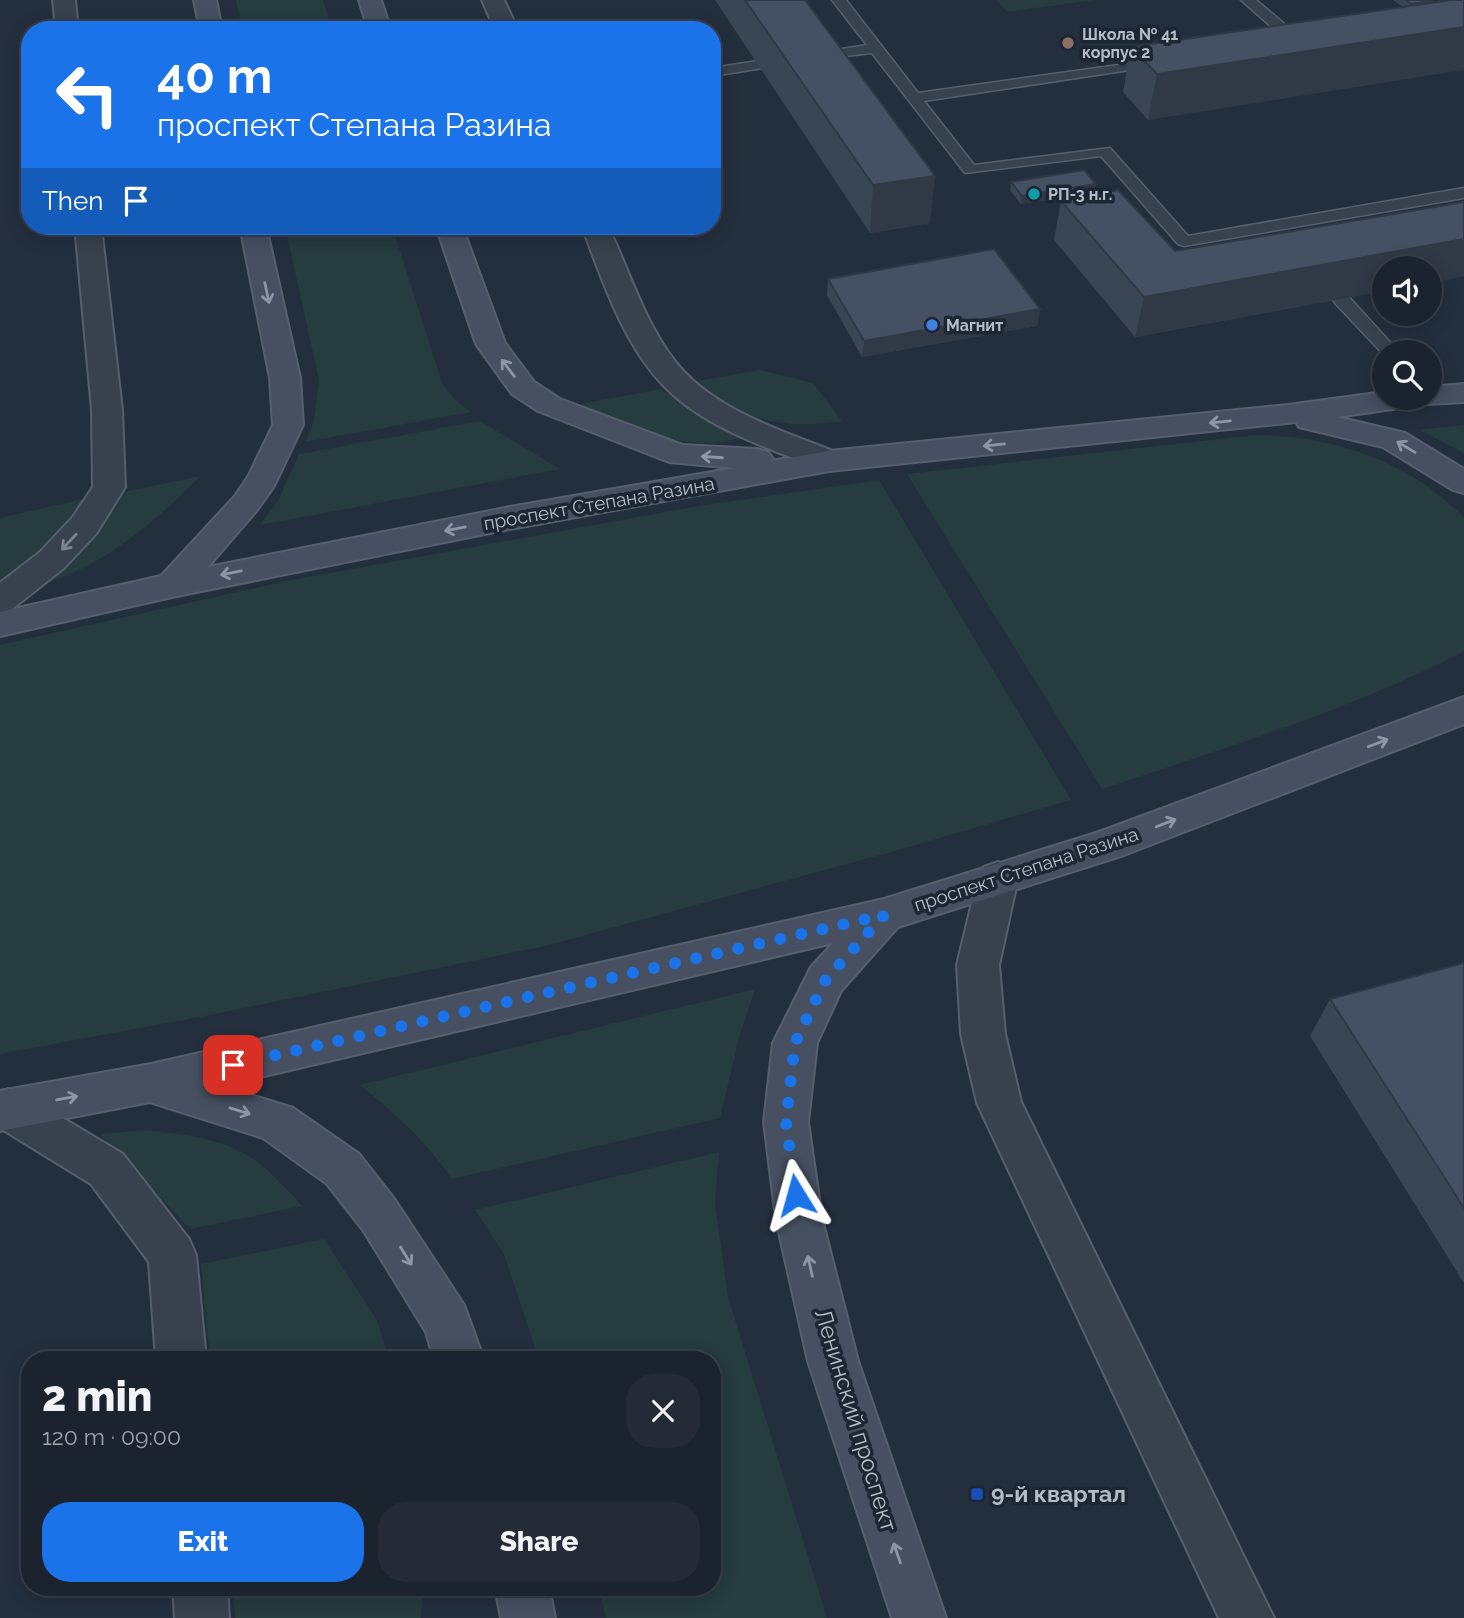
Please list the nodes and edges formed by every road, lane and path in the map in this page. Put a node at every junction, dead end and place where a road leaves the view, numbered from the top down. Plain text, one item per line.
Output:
1 (64, 0) edge
2 (205, 0) edge
3 (370, 0) edge
4 (494, 0) edge
5 (839, 0) edge
6 (1248, 0) edge
7 (66, 21) edge
8 (209, 21) edge
9 (377, 21) edge
10 (503, 21) edge
11 (1296, 41) edge
12 (876, 48) junction
13 (812, 57) edge
14 (1174, 59) edge
15 (758, 65) edge
16 (721, 71) edge
17 (915, 98) junction
18 (1464, 193) edge
19 (89, 235) edge
20 (255, 235) edge
21 (452, 235) edge
22 (599, 235) edge
23 (1341, 299) edge
24 (1380, 340) edge
25 (1464, 393) edge
26 (1442, 394) edge
27 (1372, 403) edge
28 (1288, 414) junction
29 (829, 461) junction
30 (1464, 483) edge
31 (172, 585) junction
32 (0, 601) edge
33 (0, 624) edge
34 (1464, 710) edge
35 (998, 878) junction
36 (884, 915) junction
37 (151, 1083) junction
38 (4, 1110) edge
39 (180, 1351) edge
40 (456, 1351) edge
41 (201, 1596) edge
42 (524, 1596) edge
43 (202, 1618) edge
44 (528, 1618) edge
45 (919, 1618) edge
46 (1247, 1618) edge

1 - 7 street
2 - 8 main road
3 - 9 main road
4 - 10 street
5 - 12 lane
6 - 11 lane
12 - 13 lane
12 - 17 lane
14 - 17 lane
15 - 16 lane
17 - 18 lane
19 -> 32 street
20 -> 31 main road
29 -> 21 main road
22 - 29 street
23 - 24 lane
25 - 26 main road, проспект Степана Разина
27 - 28 main road, проспект Степана Разина
28 -> 29 main road, проспект Степана Разина
30 -> 28 main road, проспект Степана Разина
29 -> 31 main road, проспект Степана Разина
31 - 33 main road, проспект Степана Разина
35 -> 34 main road, проспект Степана Разина
35 - 36 main road, проспект Степана Разина
35 - 46 street
36 - 37 main road, проспект Степана Разина
45 -> 36 main road, Ленинский проспект
38 -> 37 main road, проспект Степана Разина
37 -> 40 main road
38 - 39 street
41 - 43 street
42 - 44 main road

